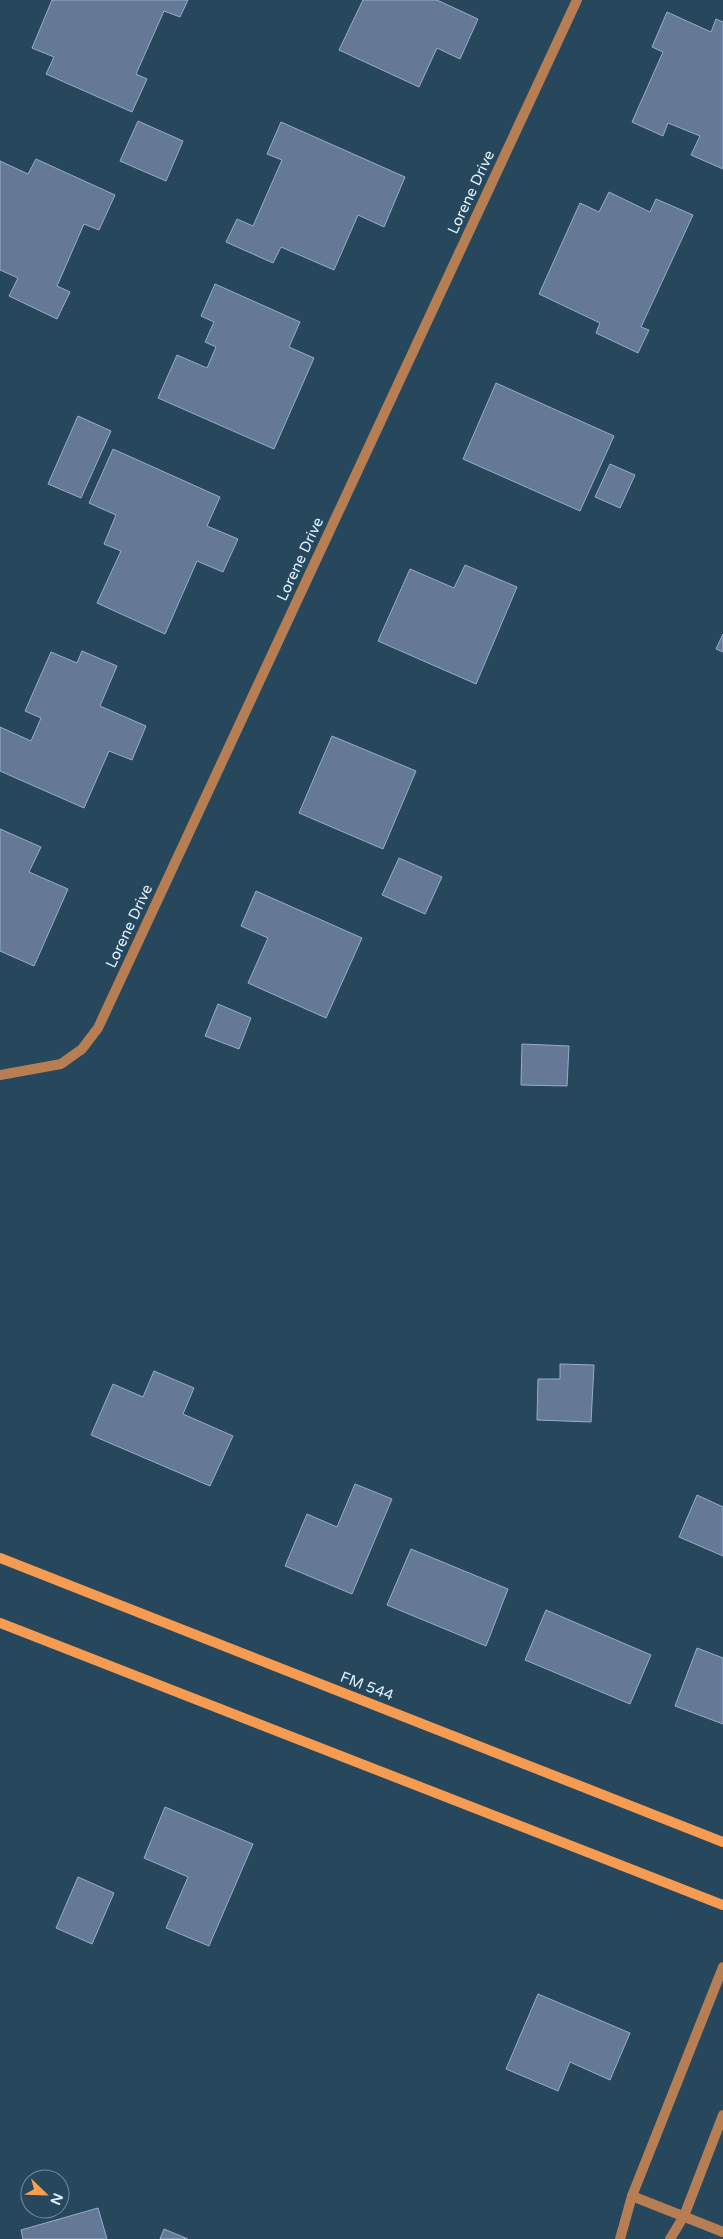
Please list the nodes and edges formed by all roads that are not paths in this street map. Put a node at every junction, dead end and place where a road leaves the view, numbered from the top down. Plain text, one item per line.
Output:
1 (577, 0) edge
2 (0, 1075) edge
3 (0, 1558) edge
4 (0, 1623) edge
5 (723, 1842) edge
6 (723, 1905) edge
7 (723, 1967) edge
8 (723, 2116) edge
9 (632, 2196) junction
10 (684, 2216) junction
11 (723, 2232) edge
12 (620, 2239) edge
13 (670, 2239) edge

1 - 2 street, Lorene Drive
3 - 5 main road, FM 544
4 - 6 main road
7 - 9 street
8 - 10 street
9 - 10 street
9 - 12 street
10 - 11 street
10 - 13 street

